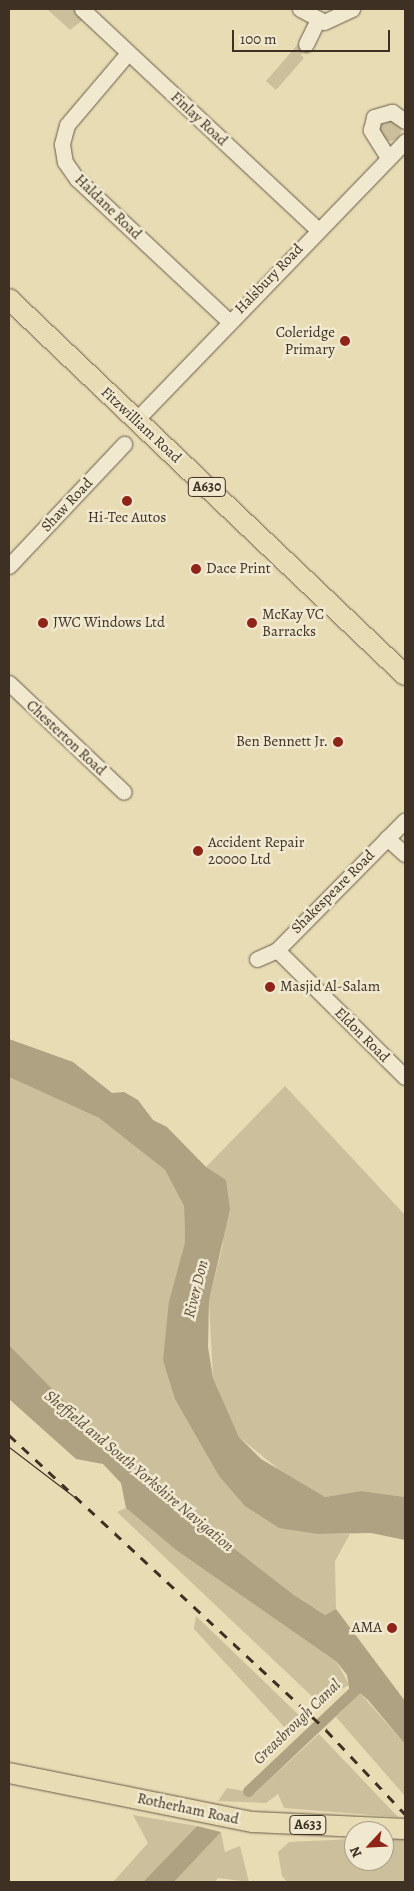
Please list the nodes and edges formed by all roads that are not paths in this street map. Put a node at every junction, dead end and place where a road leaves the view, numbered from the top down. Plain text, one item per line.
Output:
1 (82, 9) edge
2 (300, 9) edge
3 (352, 9) edge
4 (317, 21) junction
5 (306, 44) dead end
6 (128, 53) junction
7 (405, 121) edge
8 (405, 141) edge
9 (387, 156) junction
10 (317, 228) junction
11 (9, 299) edge
12 (229, 321) junction
13 (136, 420) junction
14 (124, 444) dead end
15 (9, 566) edge
16 (405, 675) edge
17 (9, 683) edge
18 (124, 792) dead end
19 (405, 820) edge
20 (387, 838) junction
21 (405, 854) edge
22 (277, 950) junction
23 (257, 960) dead end
24 (405, 1078) edge
25 (9, 1773) edge
26 (405, 1829) edge

1 - 6 street, Finlay Road
2 - 4 street
3 - 4 street
4 - 5 street
6 - 10 street, Finlay Road
6 - 12 street, Haldane Road
7 - 9 street
8 - 9 street, Halsbury Road
9 - 10 street, Halsbury Road
10 - 12 street, Halsbury Road
11 - 13 main road, Fitzwilliam Road / A630
12 - 13 street, Halsbury Road
13 - 16 main road, Fitzwilliam Road / A630
14 - 15 street, Shaw Road
17 - 18 street, Chesterton Road
19 - 20 street, Shakespeare Road
20 - 21 street
20 - 22 street, Shakespeare Road
22 - 23 street, Shakespeare Road
22 - 24 street, Eldon Road
25 - 26 main road, Rotherham Road / A633

